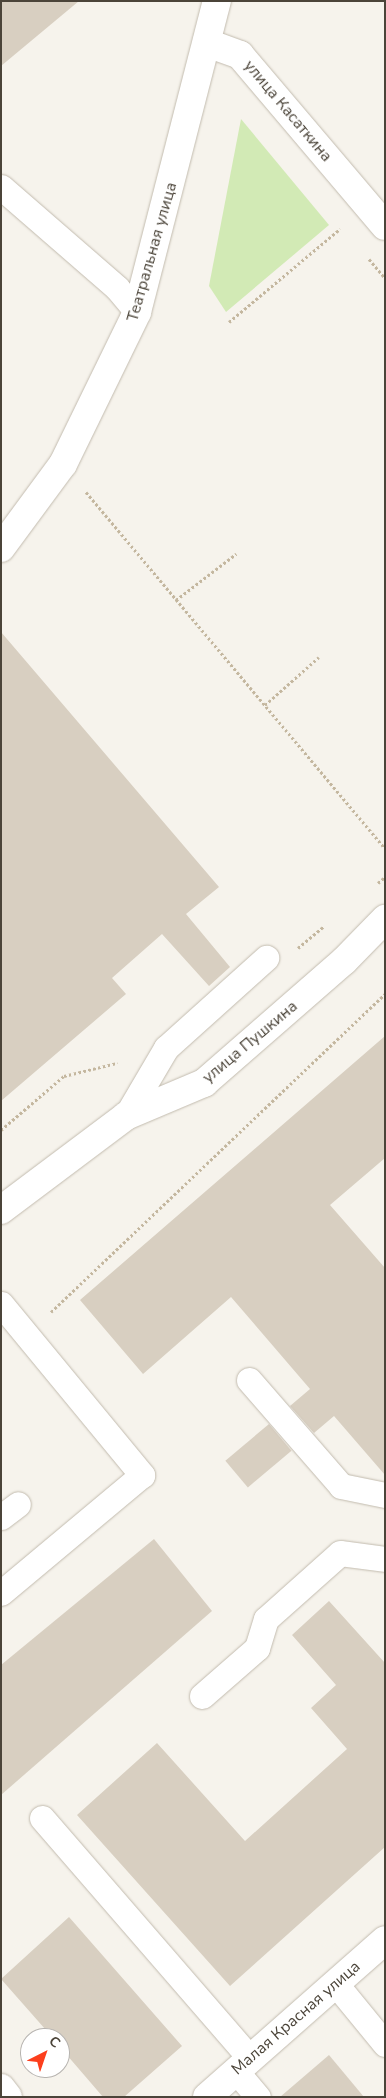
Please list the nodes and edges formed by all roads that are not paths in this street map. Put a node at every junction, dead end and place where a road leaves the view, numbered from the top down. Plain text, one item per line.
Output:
1 (217, 1) edge
2 (210, 44) junction
3 (1, 187) edge
4 (385, 226) edge
5 (137, 312) junction
6 (1, 548) edge
7 (385, 919) edge
8 (266, 958) dead end
9 (126, 1116) junction
10 (1, 1210) edge
11 (1, 1304) edge
12 (249, 1380) dead end
13 (385, 1495) edge
14 (385, 1558) edge
15 (1, 1593) edge
16 (202, 1696) dead end
17 (42, 1818) dead end
18 (385, 1940) edge
19 (336, 1983) junction
20 (385, 2044) edge
21 (243, 2065) junction
22 (1, 2088) edge
23 (8, 2097) edge
24 (207, 2097) edge
25 (258, 2097) edge

1 - 2 street
2 - 4 street, улица Касаткина
2 - 5 street, Театральная улица
3 - 5 lane
5 - 6 street, Театральная улица
7 - 9 street, улица Пушкина
8 - 9 lane
9 - 10 street, улица Пушкина
11 - 15 lane
12 - 13 lane
14 - 16 lane
17 - 21 lane
18 - 19 street, Малая Красная улица
19 - 20 lane
19 - 21 street, Малая Красная улица
21 - 24 street, Малая Красная улица
21 - 25 lane
22 - 23 street

